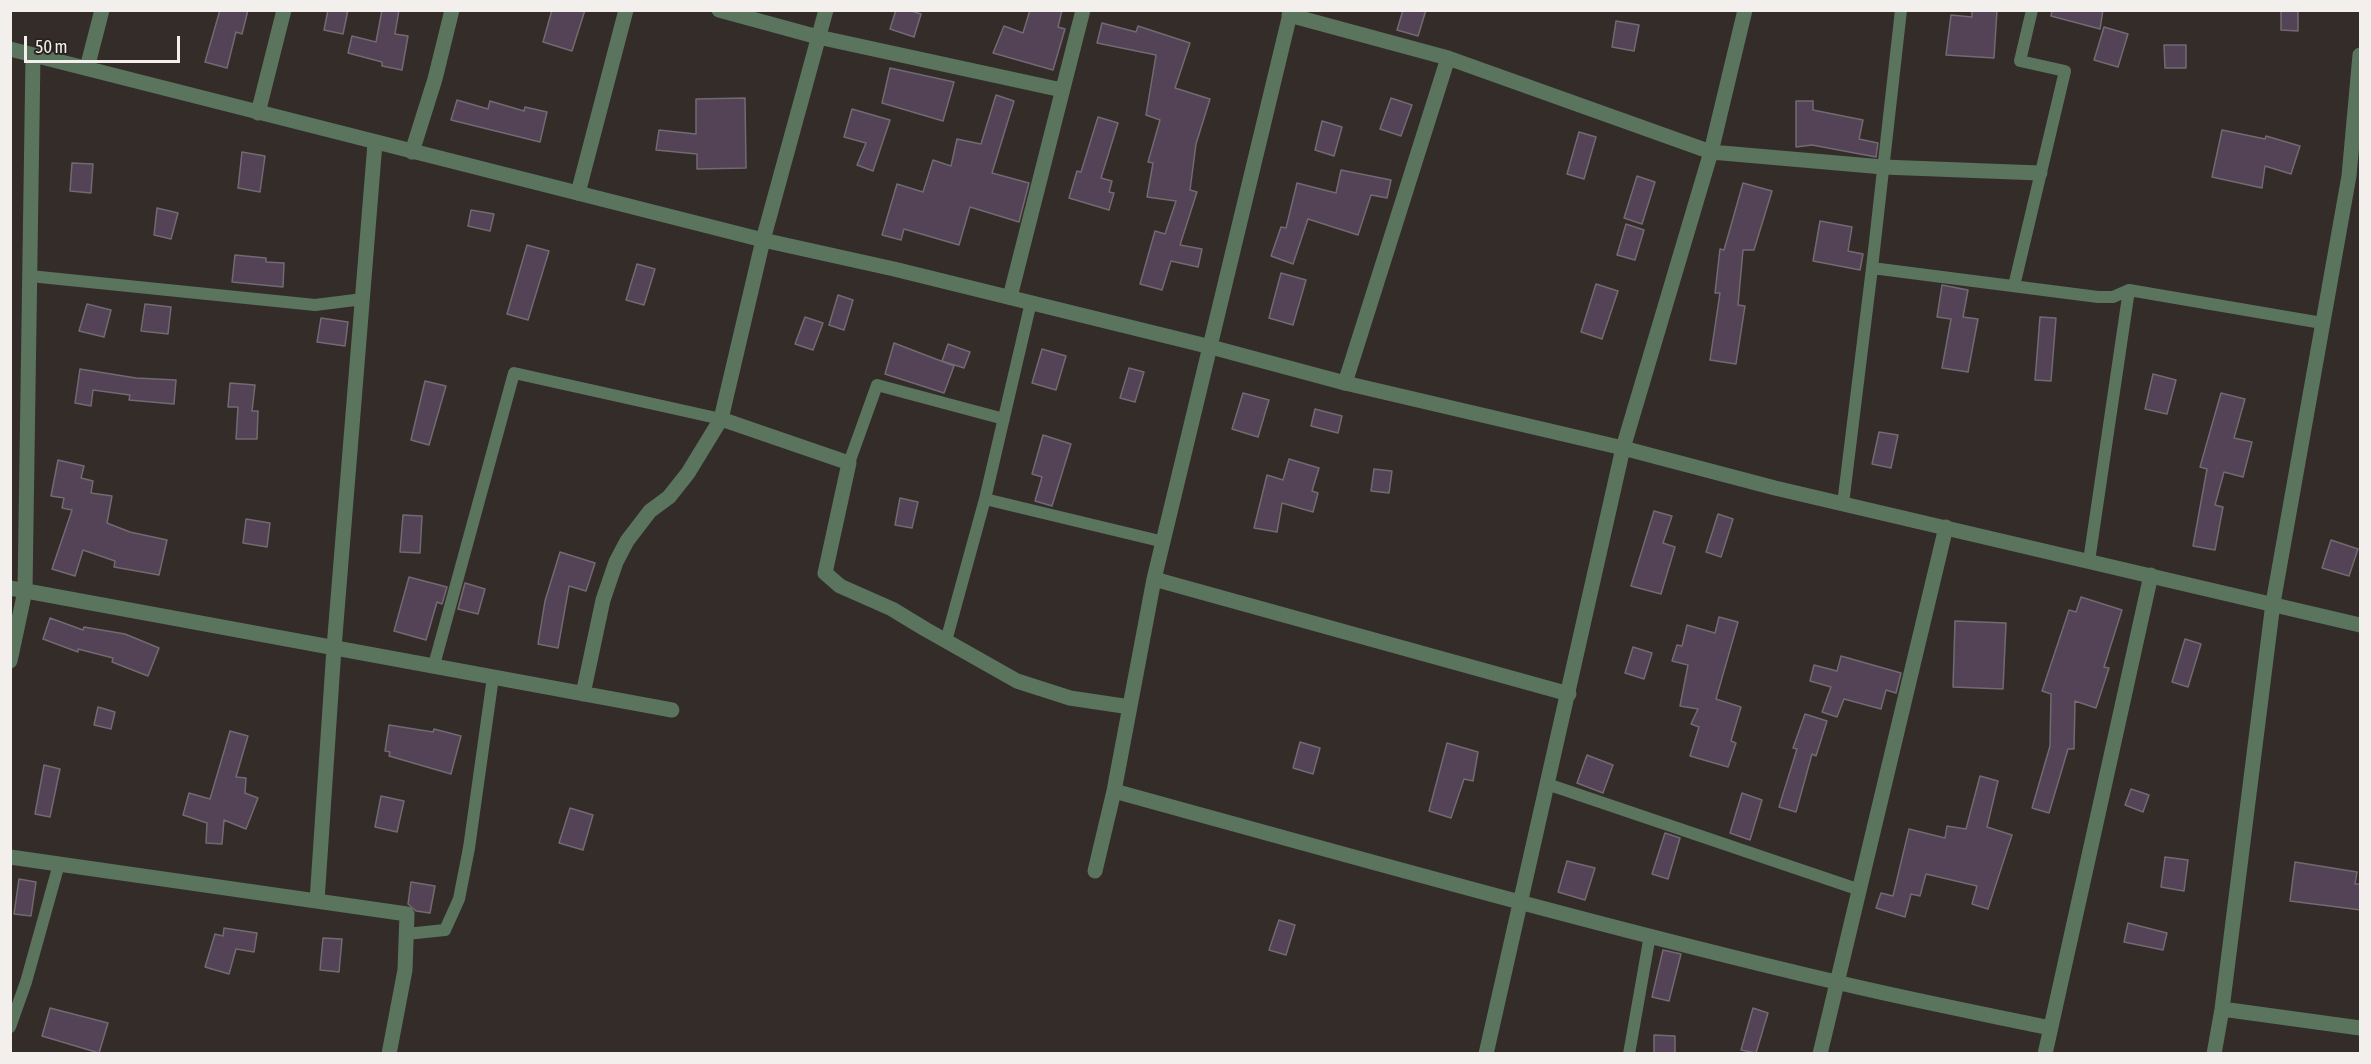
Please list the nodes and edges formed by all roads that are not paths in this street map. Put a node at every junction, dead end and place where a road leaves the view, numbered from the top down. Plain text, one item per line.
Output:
1 (102, 10) edge
2 (284, 10) edge
3 (452, 10) edge
4 (626, 10) edge
5 (719, 10) edge
6 (826, 10) edge
7 (1083, 10) edge
8 (1745, 10) edge
9 (1901, 10) edge
10 (2032, 10) edge
11 (1290, 13) edge
12 (818, 37) junction
13 (10, 49) edge
14 (33, 55) junction
15 (2361, 55) edge
16 (1448, 58) junction
17 (87, 68) junction
18 (1062, 90) junction
19 (258, 112) junction
20 (375, 143) junction
21 (412, 152) junction
22 (1711, 152) junction
23 (1883, 167) junction
24 (2040, 173) junction
25 (2355, 177) edge
26 (578, 193) junction
27 (763, 240) junction
28 (1872, 268) junction
29 (30, 276) junction
30 (2014, 286) junction
31 (2129, 290) junction
32 (1010, 297) junction
33 (363, 298) junction
34 (1031, 302) junction
35 (2322, 323) junction
36 (1210, 347) junction
37 (1345, 383) junction
38 (1004, 419) junction
39 (721, 420) junction
40 (1623, 448) junction
41 (849, 463) junction
42 (985, 500) junction
43 (1843, 504) junction
44 (1946, 528) junction
45 (1164, 542) junction
46 (2089, 561) junction
47 (2151, 575) junction
48 (1154, 579) junction
49 (18, 590) edge
50 (2273, 603) junction
51 (2361, 625) edge
52 (946, 642) junction
53 (334, 648) junction
54 (10, 661) edge
55 (434, 665) junction
56 (493, 677) junction
57 (583, 694) junction
58 (1569, 694) junction
59 (1130, 707) junction
60 (672, 710) dead end
61 (1547, 784) junction
62 (1114, 791) junction
63 (10, 857) edge
64 (58, 864) junction
65 (1095, 871) dead end
66 (1860, 890) junction
67 (317, 901) junction
68 (1520, 902) junction
69 (406, 934) junction
70 (1650, 935) junction
71 (1838, 983) junction
72 (2222, 1009) junction
73 (10, 1027) edge
74 (2050, 1028) junction
75 (2361, 1028) edge
76 (389, 1053) edge
77 (1486, 1053) edge
78 (1629, 1053) edge
79 (1820, 1053) edge
80 (2045, 1053) edge
81 (2214, 1053) edge

1 - 17 street
2 - 19 street
3 - 21 street
4 - 26 street
5 - 12 street
6 - 12 street
7 - 18 street
8 - 22 street
9 - 23 lane
10 - 24 lane
11 - 16 street
11 - 36 street
12 - 18 street
12 - 27 street
13 - 14 street
14 - 17 street
14 - 29 street
15 - 25 street
16 - 22 street
16 - 37 street
17 - 19 street
18 - 32 street
19 - 20 street
20 - 21 street
20 - 33 street
21 - 26 street
22 - 23 street
22 - 40 street
23 - 24 street
23 - 28 lane
24 - 30 lane
25 - 35 street
26 - 27 street
27 - 32 street
27 - 39 street
28 - 30 lane
28 - 43 lane
29 - 33 lane
29 - 49 street
30 - 31 lane
31 - 35 lane
31 - 46 lane
32 - 34 street
33 - 53 street
34 - 36 street
34 - 38 lane
35 - 50 street
36 - 37 street
36 - 45 street
37 - 40 street
38 - 41 lane
38 - 42 lane
39 - 41 street
39 - 55 lane
39 - 57 street
40 - 43 street
40 - 58 street
41 - 52 street
42 - 45 lane
42 - 52 lane
43 - 44 street
44 - 46 street
44 - 66 street
45 - 48 street
46 - 47 street
47 - 50 street
47 - 74 street
48 - 58 street
48 - 59 street
49 - 53 street
49 - 54 street
50 - 51 street
50 - 72 street
52 - 59 street
53 - 55 street
53 - 67 street
55 - 56 street
56 - 57 street
56 - 69 lane
57 - 60 street
58 - 61 street
59 - 62 street
61 - 66 lane
61 - 68 street
62 - 65 street
62 - 68 street
63 - 64 street
64 - 67 street
64 - 73 lane
66 - 71 street
67 - 69 street
68 - 70 street
68 - 77 street
69 - 76 street
70 - 71 street
70 - 78 lane
71 - 74 street
71 - 79 street
72 - 75 street
72 - 81 street
74 - 80 street

